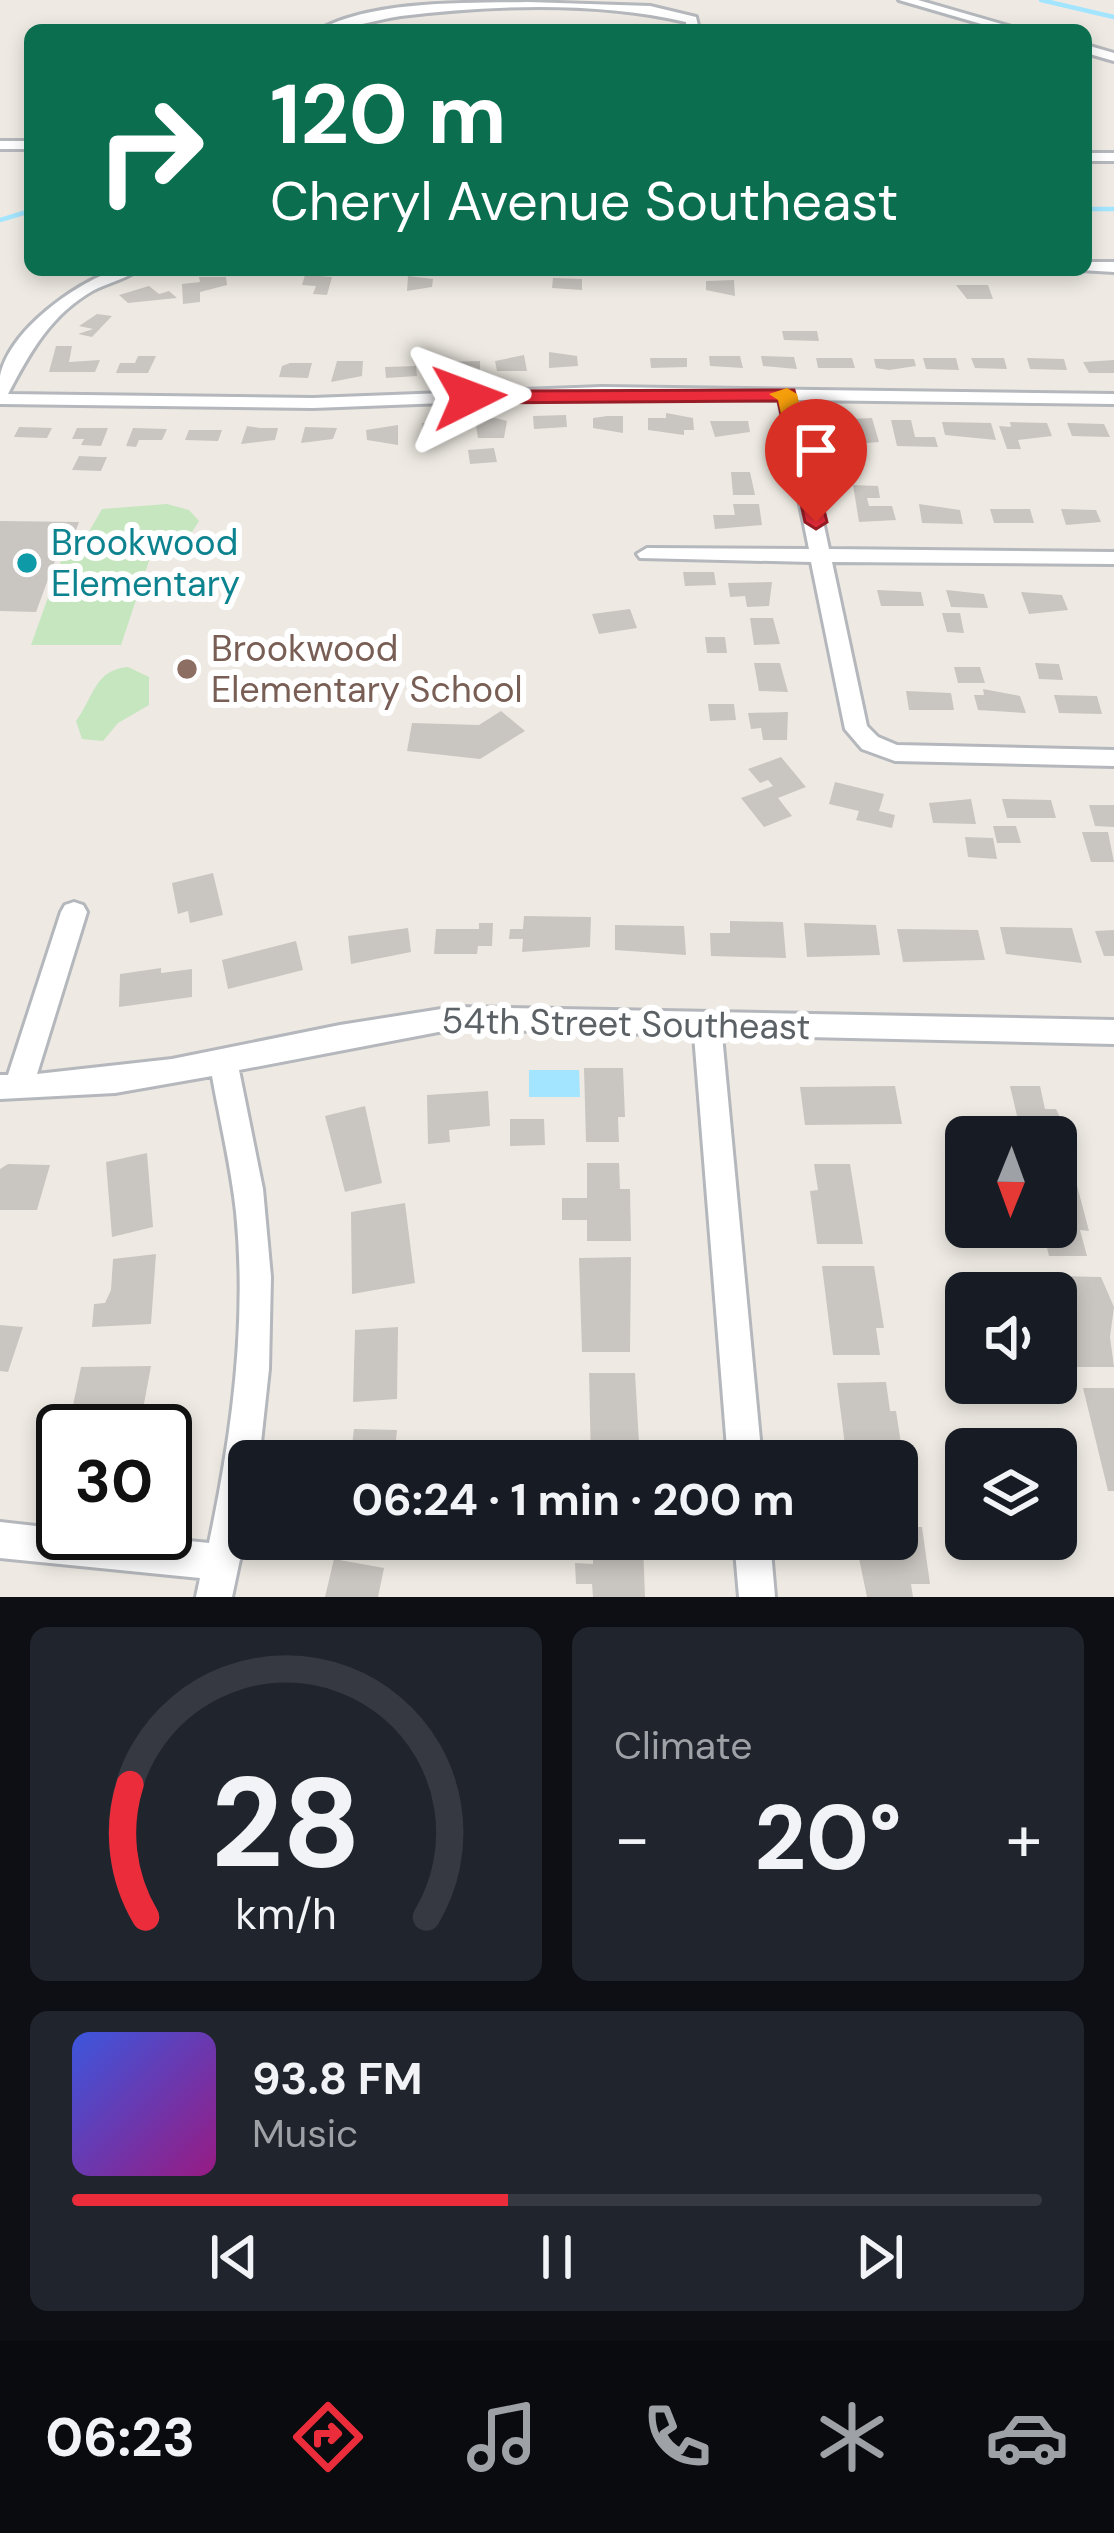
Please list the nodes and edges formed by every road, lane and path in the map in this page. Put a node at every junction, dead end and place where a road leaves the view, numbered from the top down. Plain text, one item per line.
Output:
1 (904, 0) edge
2 (951, 0) edge
3 (936, 8) junction
4 (342, 24) edge
5 (692, 24) edge
6 (994, 24) edge
7 (111, 276) edge
8 (787, 394) junction
9 (0, 395) edge
10 (1114, 399) edge
11 (647, 554) dead end
12 (823, 554) junction
13 (1114, 558) edge
14 (1114, 758) edge
15 (74, 912) dead end
16 (706, 1023) junction
17 (1114, 1032) edge
18 (224, 1065) junction
19 (9, 1088) edge
20 (743, 1440) edge
21 (0, 1540) edge
22 (754, 1560) edge
23 (218, 1579) edge
24 (757, 1597) edge

1 - 3 street
2 - 3 street
3 - 6 street
4 - 5 street
7 - 9 street
8 - 9 street
8 - 10 street
8 - 12 street
11 - 12 street
12 - 13 street
12 - 14 street
15 - 19 street
16 - 17 street, 54th Street Southeast
16 - 18 street, 54th Street Southeast
16 - 20 street
18 - 19 street, 54th Street Southeast
18 - 23 street
21 - 23 street
22 - 24 street

